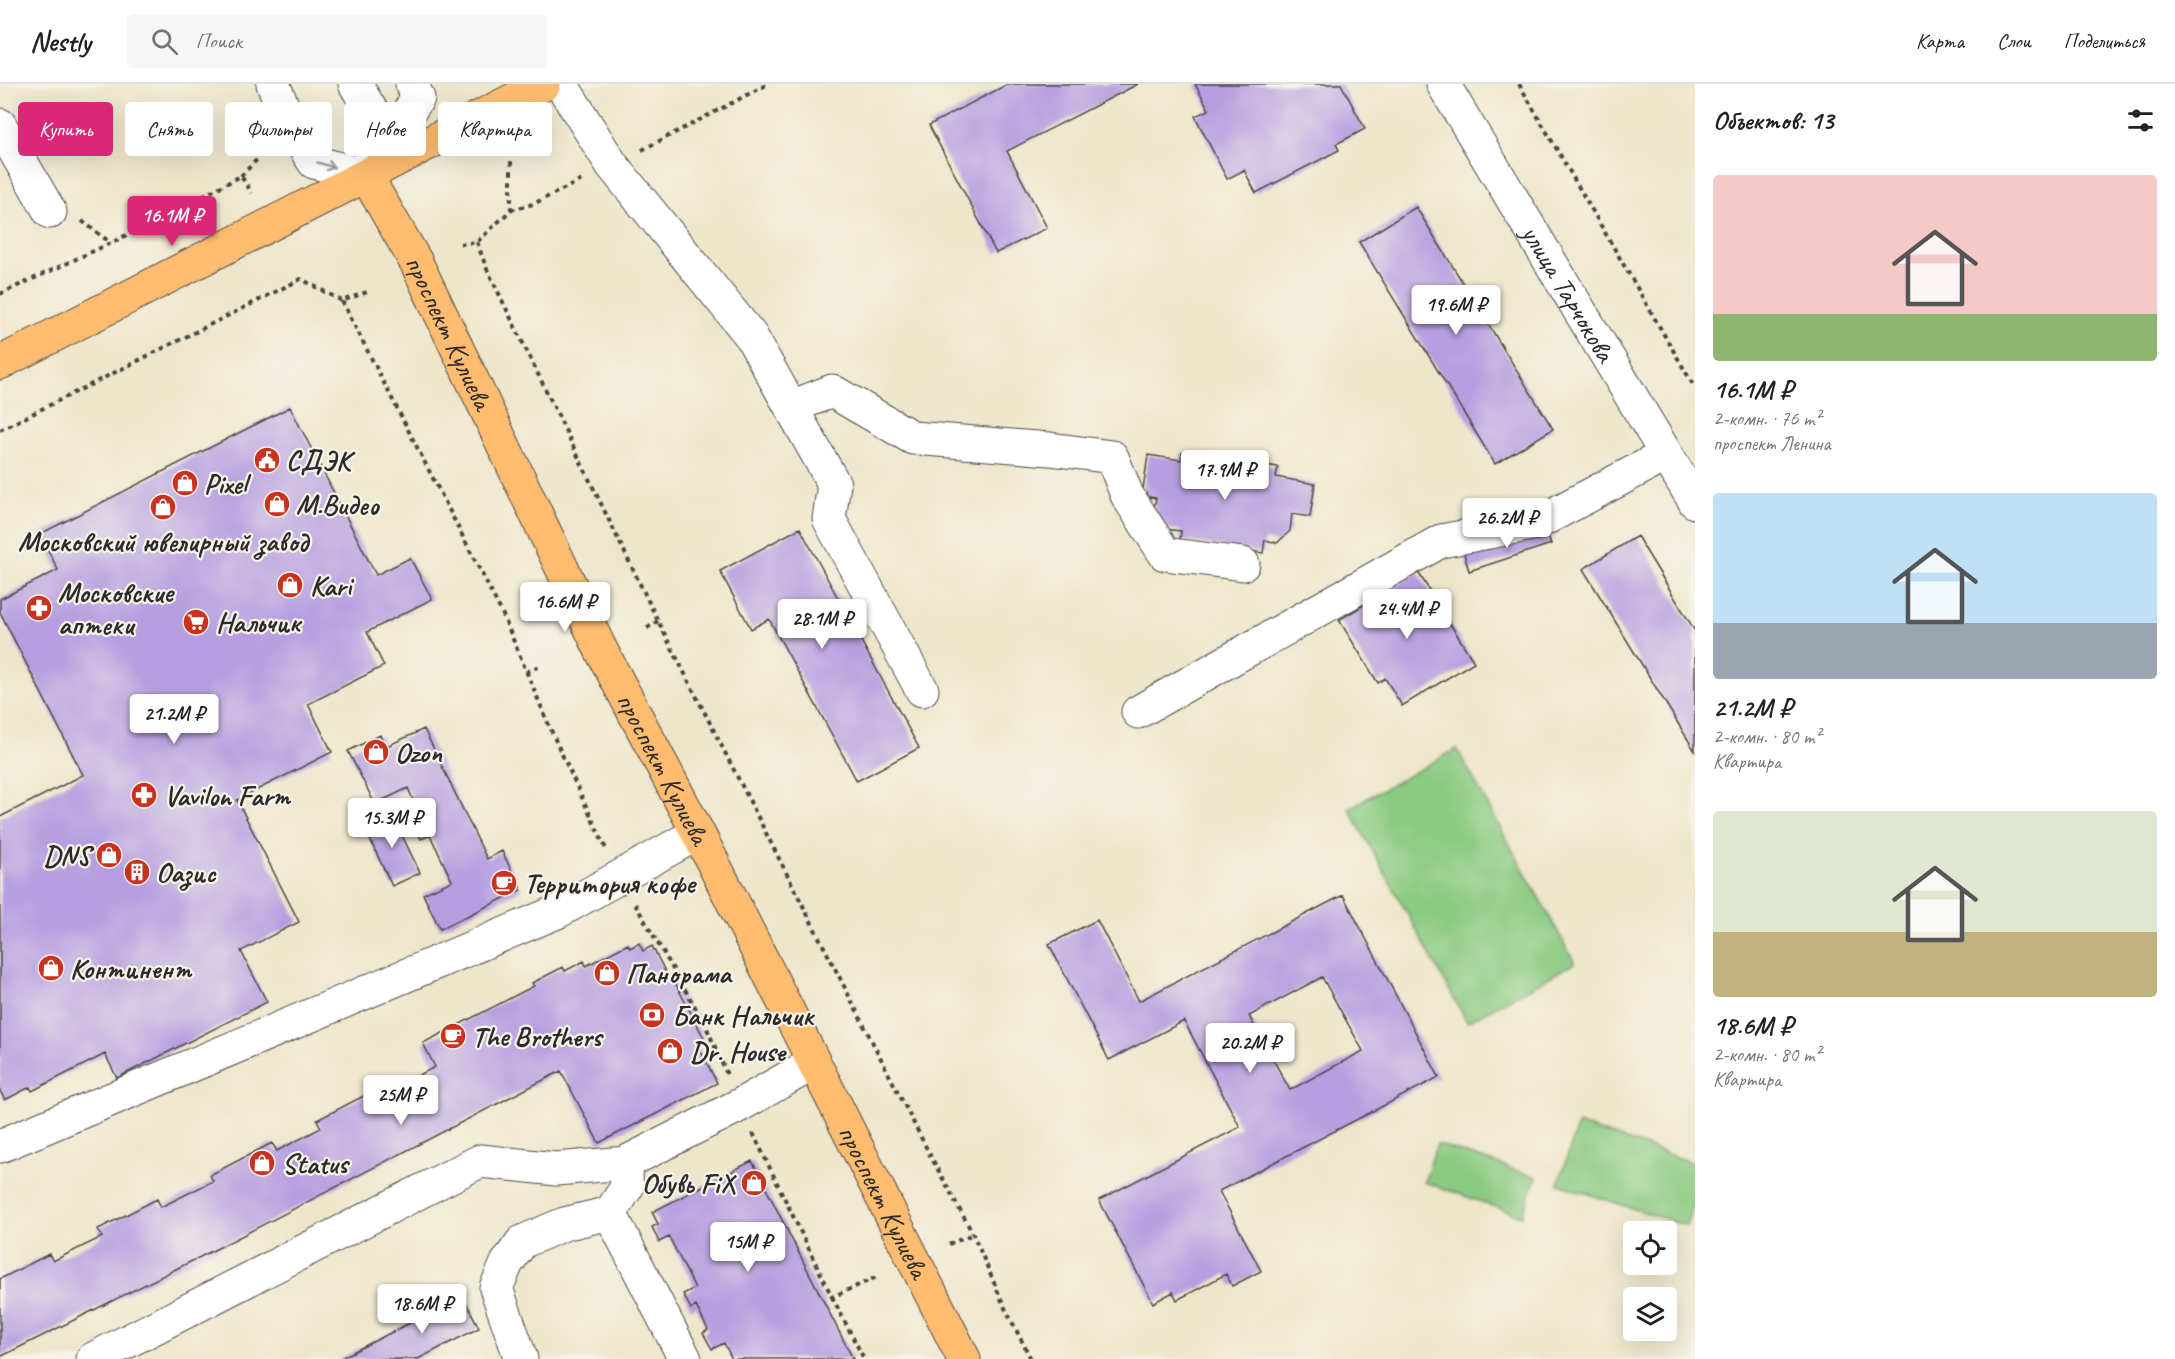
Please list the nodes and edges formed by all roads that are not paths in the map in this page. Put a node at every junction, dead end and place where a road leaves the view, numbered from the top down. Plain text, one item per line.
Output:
1 (273, 84) edge
2 (355, 84) edge
3 (412, 84) edge
4 (544, 84) edge
5 (561, 84) edge
6 (1443, 84) edge
7 (0, 125) edge
8 (366, 176) junction
9 (50, 212) dead end
10 (0, 363) edge
11 (791, 407) junction
12 (1666, 455) junction
13 (1695, 502) edge
14 (1243, 564) dead end
15 (922, 690) dead end
16 (1138, 712) dead end
17 (698, 833) junction
18 (814, 1063) junction
19 (0, 1146) edge
20 (625, 1163) junction
21 (610, 1214) junction
22 (93, 1359) edge
23 (521, 1359) edge
24 (685, 1359) edge
25 (964, 1359) edge

1 -> 8 street
2 - 8 street
3 - 8 street
4 - 8 main road
5 - 11 street
6 - 12 street, улица Тарчокова
7 - 9 street
8 - 10 main road
8 - 17 main road, проспект Кулиева
11 - 14 street
11 - 15 street
12 - 13 street, улица Тарчокова
12 - 16 street
17 - 18 main road, проспект Кулиева
17 - 19 street
18 - 20 street
18 - 25 main road, проспект Кулиева
20 - 21 street
20 - 22 street
21 - 23 street
21 - 24 street

